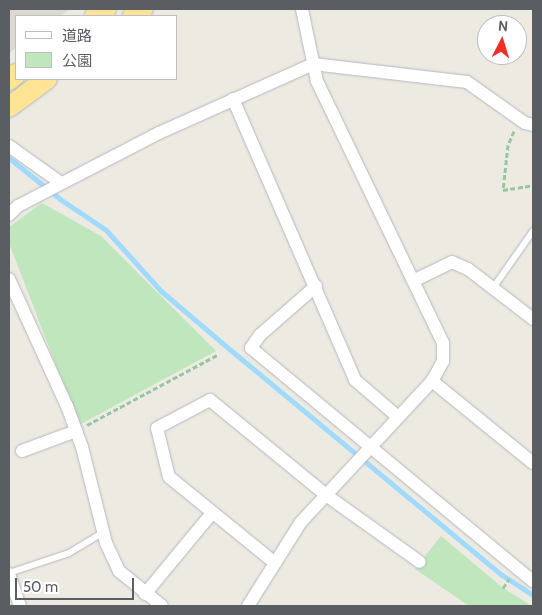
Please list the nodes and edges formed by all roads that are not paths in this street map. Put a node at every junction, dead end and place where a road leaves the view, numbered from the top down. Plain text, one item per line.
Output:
1 (302, 9) edge
2 (313, 64) junction
3 (46, 80) edge
4 (233, 99) junction
5 (9, 107) edge
6 (533, 125) edge
7 (9, 146) edge
8 (60, 184) junction
9 (9, 215) edge
10 (533, 231) edge
11 (414, 280) junction
12 (11, 283) edge
13 (316, 286) junction
14 (493, 288) junction
15 (9, 300) edge
16 (533, 319) edge
17 (432, 380) junction
18 (398, 417) junction
19 (76, 431) junction
20 (372, 446) junction
21 (22, 451) dead end
22 (533, 463) edge
23 (326, 495) junction
24 (212, 513) junction
25 (104, 532) junction
26 (420, 562) dead end
27 (275, 563) junction
28 (9, 574) edge
29 (533, 581) edge
30 (145, 594) junction
31 (20, 606) edge
32 (162, 606) edge
33 (248, 606) edge

1 - 2 street
2 - 4 street
2 - 6 street
2 - 11 street
3 - 5 highway
4 - 8 street
4 - 13 street
7 - 8 street
8 - 9 street
10 - 14 lane
11 - 14 street
11 - 17 street
12 - 15 street
12 - 19 street
13 - 18 street
13 - 20 street
14 - 16 street
17 - 18 street
17 - 22 street
18 - 20 street
19 - 21 street
19 - 25 street
20 - 23 street
20 - 29 street
23 - 24 street
23 - 26 street
23 - 27 street
24 - 27 street
24 - 30 street
25 - 28 lane
25 - 30 street
27 - 33 street
28 - 31 street
30 - 32 street

